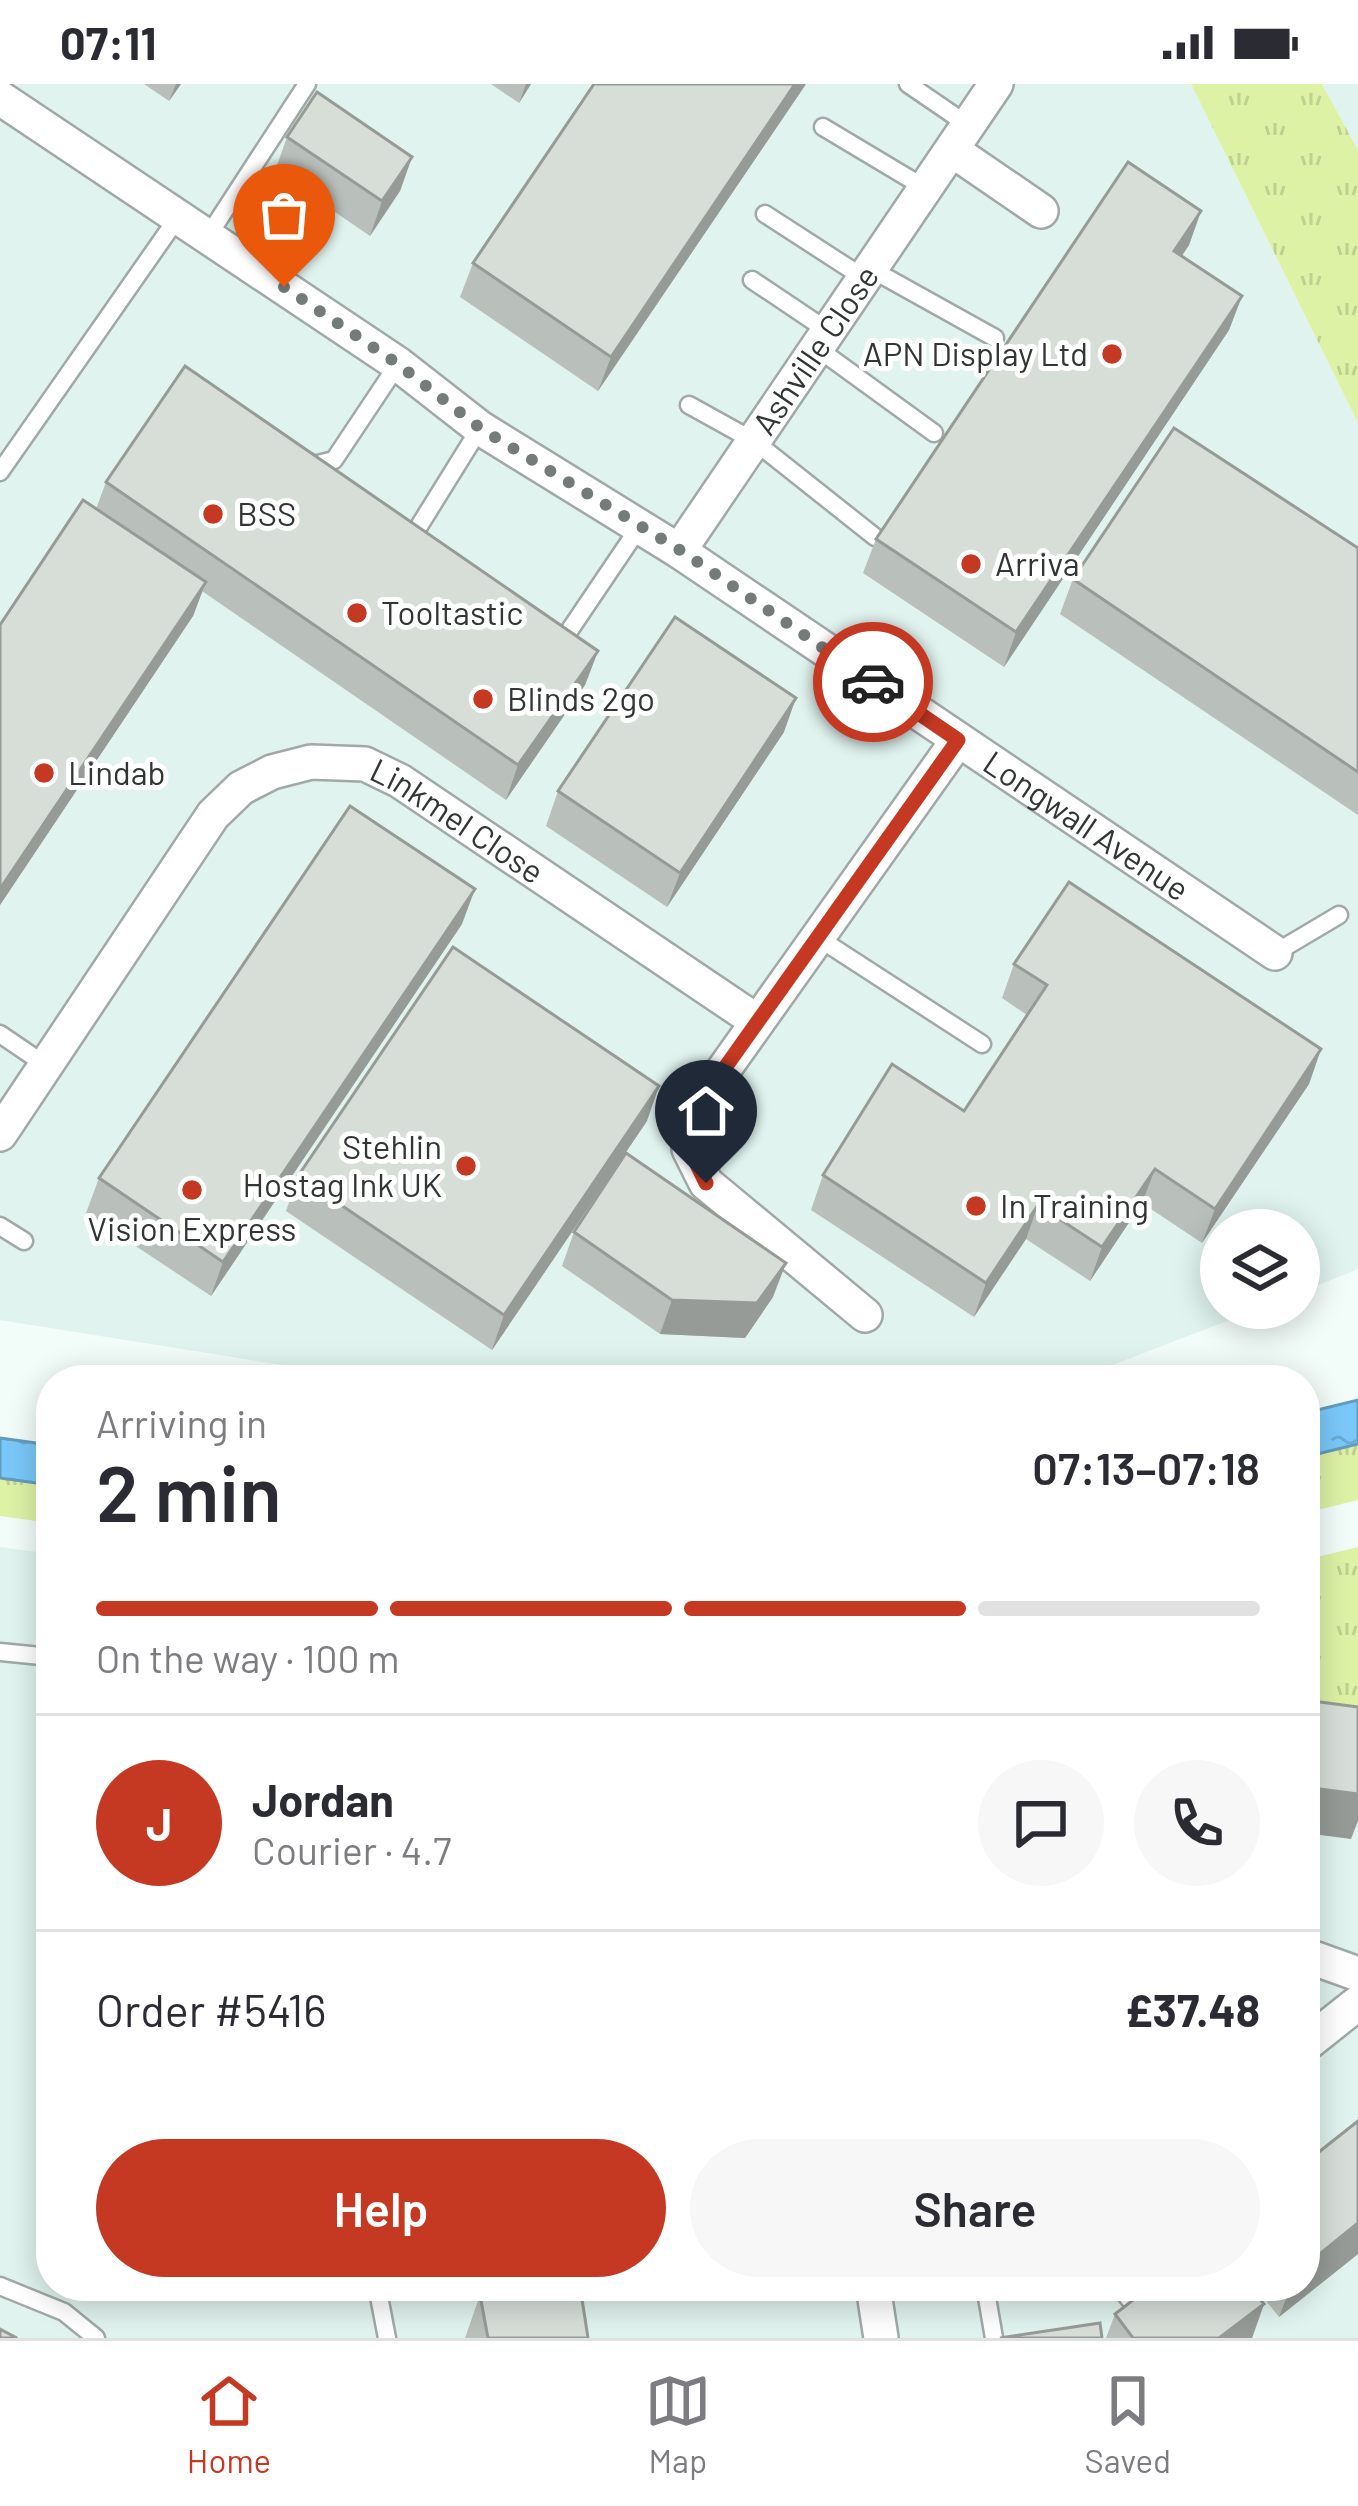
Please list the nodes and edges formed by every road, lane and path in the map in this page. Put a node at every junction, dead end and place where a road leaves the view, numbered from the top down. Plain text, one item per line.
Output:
1 (307, 84) edge
2 (908, 84) edge
3 (996, 84) edge
4 (0, 98) edge
5 (823, 127) dead end
6 (960, 138) junction
7 (925, 188) junction
8 (1041, 212) dead end
9 (765, 214) dead end
10 (178, 217) junction
11 (208, 236) junction
12 (867, 273) junction
13 (752, 280) dead end
14 (995, 338) dead end
15 (822, 340) junction
16 (398, 364) junction
17 (689, 405) dead end
18 (480, 428) junction
19 (934, 434) dead end
20 (754, 441) junction
21 (295, 452) edge
22 (0, 472) edge
23 (640, 526) junction
24 (875, 537) edge
25 (405, 550) edge
26 (680, 550) junction
27 (562, 640) edge
28 (958, 740) junction
29 (1340, 915) dead end
30 (817, 936) junction
31 (1275, 953) joint
32 (755, 1020) junction
33 (0, 1034) edge
34 (982, 1044) dead end
35 (47, 1066) junction
36 (0, 1134) edge
37 (0, 1226) edge
38 (24, 1241) dead end
39 (866, 1315) dead end
40 (0, 1652) edge
41 (36, 1656) edge
42 (1320, 1960) edge
43 (1358, 1974) edge
44 (1358, 2003) edge
45 (1320, 2033) edge
46 (0, 2286) edge
47 (36, 2301) edge
48 (37, 2301) edge
49 (380, 2301) edge
50 (880, 2301) edge
51 (988, 2301) edge
52 (1131, 2301) edge
53 (1137, 2309) edge
54 (96, 2338) edge
55 (387, 2338) edge
56 (881, 2338) edge
57 (994, 2338) edge

1 - 11 lane
2 - 6 lane
3 - 6 street, Ashville Close
4 - 10 street, Longwall Avenue
5 - 7 lane
6 - 7 street, Ashville Close
6 - 8 street
7 - 12 street, Ashville Close
9 - 12 lane
10 - 11 street, Longwall Avenue
10 - 22 lane
11 - 16 street, Longwall Avenue
12 - 14 lane
12 - 15 street, Ashville Close
13 - 15 lane
15 - 19 lane
15 - 20 street, Ashville Close
16 - 18 street, Longwall Avenue
16 - 21 lane
17 - 20 lane
18 - 23 street, Longwall Avenue
18 - 25 lane
20 - 24 lane
20 - 26 street, Ashville Close
23 - 26 street, Longwall Avenue
23 - 27 lane
26 - 28 street, Longwall Avenue
28 - 30 street
28 - 31 street, Longwall Avenue
29 - 31 lane
30 - 32 street
30 - 34 lane
32 - 35 street, Linkmel Close
32 - 39 street
33 - 35 lane
35 - 36 street, Linkmel Close
37 - 38 lane
40 - 41 lane
42 - 43 street
44 - 45 street
46 - 47 lane
48 - 54 lane
49 - 55 lane
50 - 56 street
51 - 57 lane
52 - 53 lane

